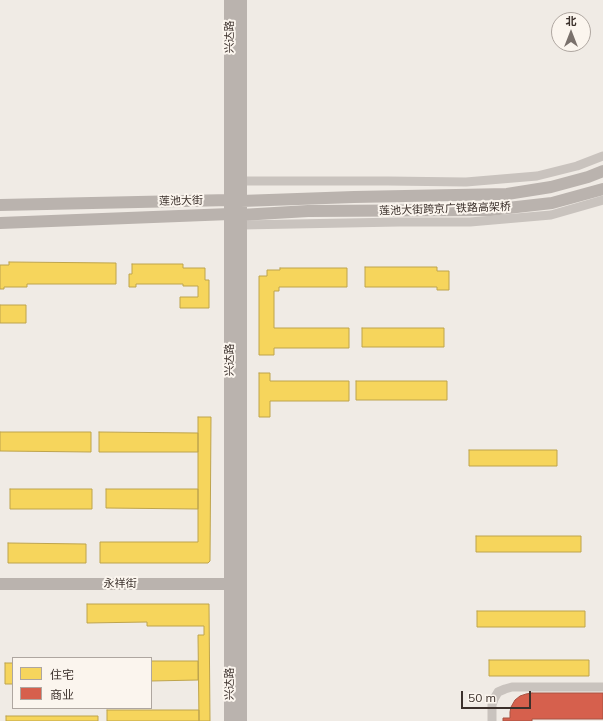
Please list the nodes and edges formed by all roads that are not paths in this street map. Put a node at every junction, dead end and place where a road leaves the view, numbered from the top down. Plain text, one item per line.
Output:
1 (230, 0) edge
2 (241, 0) edge
3 (603, 156) edge
4 (603, 171) edge
5 (241, 182) junction
6 (603, 189) edge
7 (361, 196) joint
8 (235, 200) junction
9 (603, 200) edge
10 (0, 205) edge
11 (358, 211) joint
12 (237, 218) junction
13 (0, 223) edge
14 (0, 584) edge
15 (236, 584) junction
16 (603, 687) edge
17 (230, 721) edge
18 (241, 721) edge
19 (492, 721) edge

1 - 8 main road, 兴达路
2 - 5 main road, 兴达路
3 - 5 street
4 - 7 main road, 莲池大街跨京广铁路高架桥
5 - 8 main road, 兴达路
6 - 11 main road, 莲池大街跨京广铁路高架桥
7 - 8 main road, 莲池大街
8 - 10 main road, 莲池大街
8 - 12 main road, 兴达路
9 - 12 street
11 - 12 main road, 莲池大街
12 - 13 main road, 莲池大街
12 - 15 main road, 兴达路
14 - 15 main road, 永祥街
15 - 17 main road, 兴达路
15 - 18 main road, 兴达路
16 - 19 street

